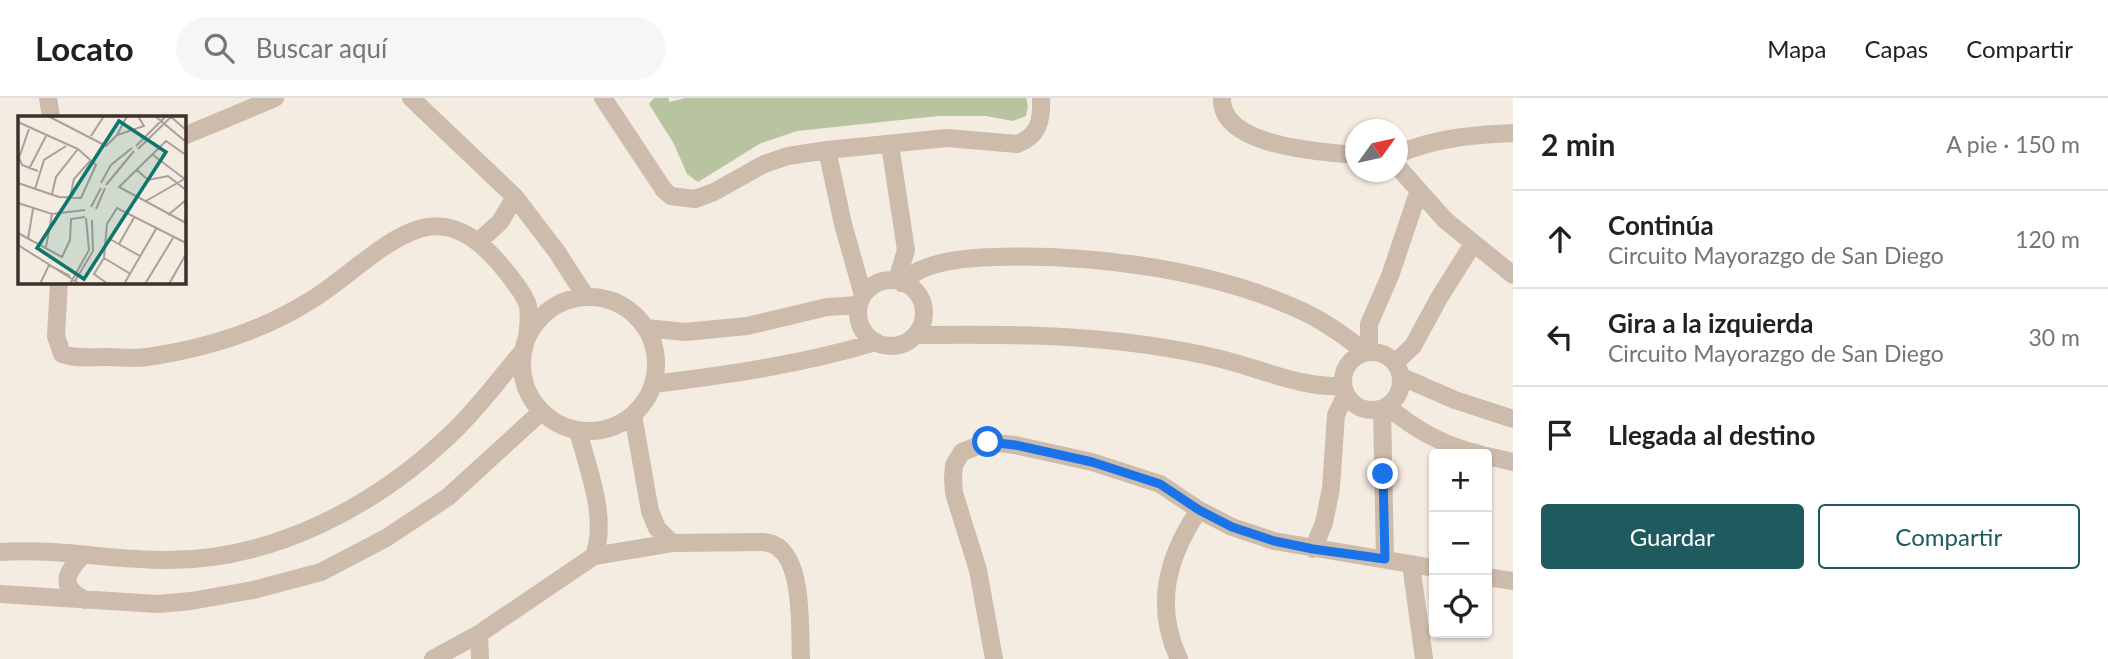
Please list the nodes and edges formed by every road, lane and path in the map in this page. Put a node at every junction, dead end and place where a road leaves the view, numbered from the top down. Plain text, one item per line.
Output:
1 (48, 98) edge
2 (275, 98) edge
3 (411, 98) edge
4 (1041, 98) edge
5 (1222, 98) edge
6 (606, 99) edge
7 (51, 116) edge
8 (1513, 133) edge
9 (186, 135) edge
10 (890, 145) junction
11 (827, 150) junction
12 (1408, 150) edge
13 (1345, 154) edge
14 (1408, 180) edge
15 (1418, 193) junction
16 (515, 197) junction
17 (479, 241) junction
18 (1473, 244) junction
19 (1513, 275) edge
20 (900, 281) junction
21 (59, 284) edge
22 (586, 297) junction
23 (861, 300) junction
24 (646, 328) junction
25 (916, 335) junction
26 (876, 342) junction
27 (525, 344) junction
28 (1367, 352) junction
29 (1399, 370) junction
30 (653, 384) junction
31 (1345, 390) junction
32 (1385, 408) junction
33 (541, 412) junction
34 (633, 415) junction
35 (1513, 419) edge
36 (578, 431) junction
37 (1460, 449) edge
38 (1492, 457) edge
39 (1513, 462) edge
40 (1199, 510) junction
41 (672, 543) junction
42 (1313, 549) junction
43 (0, 552) edge
44 (83, 555) junction
45 (594, 556) junction
46 (1385, 559) junction
47 (1411, 564) junction
48 (1429, 567) edge
49 (1492, 578) edge
50 (1513, 582) edge
51 (0, 594) edge
52 (86, 601) junction
53 (479, 634) junction
54 (433, 659) edge
55 (480, 659) edge
56 (801, 659) edge
57 (994, 659) edge
58 (1179, 659) edge
59 (1424, 659) edge

1 - 7 street
2 - 9 street
3 - 16 street
4 - 10 street
5 - 13 street
6 - 11 street
8 - 12 street
10 - 11 street
10 - 20 street
11 - 23 street
14 - 15 street
15 - 18 street
15 - 28 street
16 - 17 street
16 - 22 street
17 - 21 street
17 - 27 street
18 - 19 street
18 - 29 street
20 - 23 street
20 - 25 street
20 - 28 street
22 - 24 street
22 - 27 street
23 - 24 street
23 - 26 street
24 - 30 street
25 - 26 street
25 - 31 street
26 - 30 street
27 - 33 street
27 - 44 street
28 - 29 street
28 - 31 street
29 - 32 street
29 - 35 street
30 - 34 street
31 - 32 street
31 - 42 street
32 - 37 street
32 - 46 street
33 - 36 street
33 - 52 street
34 - 36 street
34 - 41 street
36 - 45 street
38 - 39 street
40 - 42 street
40 - 57 street
40 - 58 street
41 - 45 street
41 - 56 street
42 - 46 street
43 - 44 street
44 - 52 street
45 - 53 street
46 - 47 street
47 - 48 street
47 - 59 street
49 - 50 street
51 - 52 street
53 - 54 street
53 - 55 street

